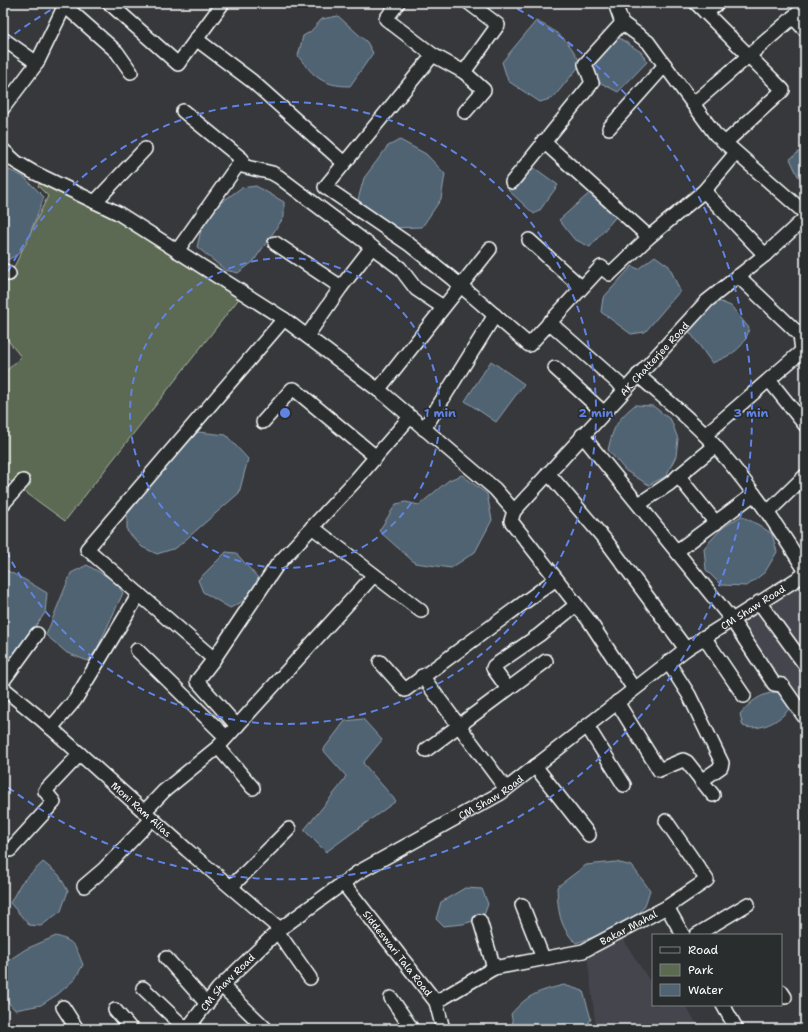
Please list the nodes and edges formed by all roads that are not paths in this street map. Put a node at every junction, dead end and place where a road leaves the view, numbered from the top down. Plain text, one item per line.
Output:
1 (109, 3) edge
2 (223, 3) edge
3 (398, 3) edge
4 (469, 3) edge
5 (615, 3) edge
6 (696, 3) edge
7 (718, 3) edge
8 (65, 4) edge
9 (805, 7) edge
10 (706, 13) junction
11 (793, 18) junction
12 (622, 23) junction
13 (805, 30) edge
14 (3, 39) edge
15 (196, 39) junction
16 (433, 55) junction
17 (748, 56) junction
18 (37, 64) junction
19 (665, 65) junction
20 (131, 72) dead end
21 (464, 72) junction
22 (4, 103) edge
23 (693, 104) junction
24 (183, 111) dead end
25 (465, 112) dead end
26 (609, 128) dead end
27 (543, 141) junction
28 (725, 143) junction
29 (145, 149) dead end
30 (3, 150) edge
31 (736, 153) junction
32 (344, 163) junction
33 (238, 165) junction
34 (512, 182) dead end
35 (704, 191) junction
36 (95, 202) junction
37 (805, 213) edge
38 (805, 218) edge
39 (648, 237) junction
40 (529, 240) dead end
41 (275, 243) dead end
42 (372, 247) junction
43 (490, 249) dead end
44 (177, 251) junction
45 (765, 255) junction
46 (738, 276) junction
47 (460, 285) junction
48 (341, 287) junction
49 (581, 287) junction
50 (443, 307) junction
51 (494, 315) junction
52 (284, 319) junction
53 (549, 322) junction
54 (803, 333) edge
55 (308, 336) junction
56 (555, 368) dead end
57 (638, 375) junction
58 (769, 380) junction
59 (625, 389) junction
60 (378, 390) junction
61 (603, 412) junction
62 (410, 417) junction
63 (263, 422) dead end
64 (805, 425) edge
65 (424, 429) junction
66 (705, 434) junction
67 (582, 435) junction
68 (715, 446) junction
69 (376, 457) junction
70 (548, 473) junction
71 (678, 476) junction
72 (805, 476) edge
73 (23, 481) dead end
74 (754, 494) junction
75 (3, 504) edge
76 (639, 504) junction
77 (514, 510) junction
78 (768, 512) junction
79 (716, 523) junction
80 (312, 527) junction
81 (677, 551) junction
82 (805, 570) edge
83 (805, 574) edge
84 (374, 575) junction
85 (556, 579) junction
86 (139, 594) junction
87 (759, 602) junction
88 (576, 605) junction
89 (421, 611) dead end
90 (732, 620) junction
91 (37, 634) dead end
92 (704, 637) junction
93 (686, 649) junction
94 (137, 650) dead end
95 (214, 659) junction
96 (546, 661) dead end
97 (380, 662) dead end
98 (668, 662) junction
99 (805, 664) edge
100 (422, 676) junction
101 (3, 681) edge
102 (3, 688) edge
103 (508, 689) junction
104 (634, 689) junction
105 (744, 696) dead end
106 (617, 702) junction
107 (805, 718) edge
108 (236, 726) junction
109 (458, 726) junction
110 (587, 726) junction
111 (51, 728) junction
112 (226, 737) junction
113 (218, 747) junction
114 (426, 750) dead end
115 (80, 754) junction
116 (535, 766) junction
117 (702, 781) junction
118 (624, 785) dead end
119 (253, 788) dead end
120 (506, 789) junction
121 (712, 795) dead end
122 (148, 815) junction
123 (666, 821) dead end
124 (289, 829) dead end
125 (589, 835) dead end
126 (10, 850) dead end
127 (343, 883) junction
128 (84, 886) dead end
129 (231, 887) junction
130 (748, 904) dead end
131 (522, 905) dead end
132 (667, 907) junction
133 (480, 921) dead end
134 (279, 930) junction
135 (682, 934) edge
136 (698, 934) edge
137 (166, 958) dead end
138 (543, 958) junction
139 (494, 968) junction
140 (310, 978) dead end
141 (222, 986) junction
142 (143, 988) dead end
143 (391, 998) dead end
144 (436, 1002) junction
145 (207, 1004) junction
146 (724, 1006) edge
147 (63, 1007) dead end
148 (115, 1010) dead end
149 (77, 1029) edge
150 (131, 1029) edge
151 (186, 1029) edge
152 (266, 1029) edge
153 (412, 1029) edge
154 (443, 1029) edge
155 (734, 1029) edge

1 - 15 street
2 - 15 street
3 - 16 street
4 - 21 street
5 - 12 street
6 - 10 street
7 - 10 street
8 - 18 street
8 - 20 street
9 - 11 street
10 - 17 street
11 - 13 street
11 - 17 street
12 - 19 street
12 - 27 street
14 - 18 street
15 - 32 street
16 - 21 street
16 - 32 street
17 - 23 street
17 - 28 street
18 - 22 street
19 - 23 street
19 - 26 street
21 - 25 street
23 - 28 street
24 - 33 street
27 - 34 street
27 - 39 street
28 - 31 street
29 - 36 street
30 - 36 street
31 - 35 street
31 - 37 street
32 - 47 street
33 - 42 street
33 - 44 street
35 - 39 street
35 - 45 street
36 - 44 street
38 - 45 street, AK Chatterjee Road
39 - 49 street
40 - 49 street
41 - 48 street
42 - 48 street
42 - 50 street
43 - 47 street
44 - 52 street
45 - 46 street, AK Chatterjee Road
46 - 54 street
46 - 57 street, AK Chatterjee Road
47 - 50 street
47 - 51 street
48 - 55 street
49 - 53 street
50 - 60 street
51 - 53 street
51 - 65 street
52 - 55 street
52 - 86 street
53 - 59 street
54 - 58 street
55 - 60 street
56 - 61 street
57 - 59 street, AK Chatterjee Road
57 - 66 street
58 - 64 street
58 - 66 street
59 - 61 street, AK Chatterjee Road
60 - 62 street
61 - 67 street, AK Chatterjee Road
62 - 65 street
62 - 69 street
63 - 69 street
65 - 77 street
66 - 68 street
67 - 70 street, AK Chatterjee Road
67 - 76 street
68 - 71 street
68 - 74 street
69 - 80 street
70 - 77 street, AK Chatterjee Road
70 - 93 street
71 - 76 street
71 - 79 street
72 - 78 street
73 - 75 street
74 - 78 street
74 - 79 street
76 - 81 street
77 - 85 street
78 - 82 street
79 - 81 street
80 - 84 street
80 - 95 street
81 - 90 street
83 - 87 street, CM Shaw Road
84 - 89 street
84 - 108 street
85 - 88 street
85 - 100 street
86 - 95 street
86 - 111 street
87 - 90 street, CM Shaw Road
87 - 99 street
88 - 103 street
88 - 104 street
90 - 92 street, CM Shaw Road
90 - 107 street
91 - 101 street
92 - 93 street, CM Shaw Road
92 - 105 street
93 - 98 street, CM Shaw Road
94 - 112 street
95 - 108 street
96 - 103 street
97 - 100 street
98 - 104 street, CM Shaw Road
98 - 117 street
100 - 109 street
102 - 111 street, Moni Ram Alias
103 - 109 street
104 - 106 street, CM Shaw Road
106 - 110 street, CM Shaw Road
106 - 117 street
108 - 112 street
109 - 114 street
109 - 120 street
110 - 116 street, CM Shaw Road
110 - 118 street
111 - 115 street, Moni Ram Alias
112 - 113 street
113 - 119 street
113 - 122 street
115 - 122 street, Moni Ram Alias
115 - 126 street
116 - 120 street, CM Shaw Road
116 - 125 street
117 - 121 street
120 - 127 street, CM Shaw Road
122 - 128 street
122 - 129 street, Moni Ram Alias
123 - 132 street
124 - 129 street
127 - 134 street, CM Shaw Road
127 - 144 street, Siddeswari Tala Road
129 - 134 street, Moni Ram Alias
130 - 136 street
131 - 138 street
132 - 135 street, Bakar Mahal
132 - 138 street, Bakar Mahal
133 - 139 street
134 - 140 street, Moni Ram Alias
134 - 141 street, CM Shaw Road
137 - 145 street
138 - 139 street, Bakar Mahal
139 - 144 street, Bakar Mahal
141 - 145 street, CM Shaw Road
141 - 152 street
142 - 151 street
143 - 153 street
144 - 154 street, Siddeswari Tala Road
145 - 151 street, CM Shaw Road
146 - 155 street
147 - 149 street
148 - 150 street

